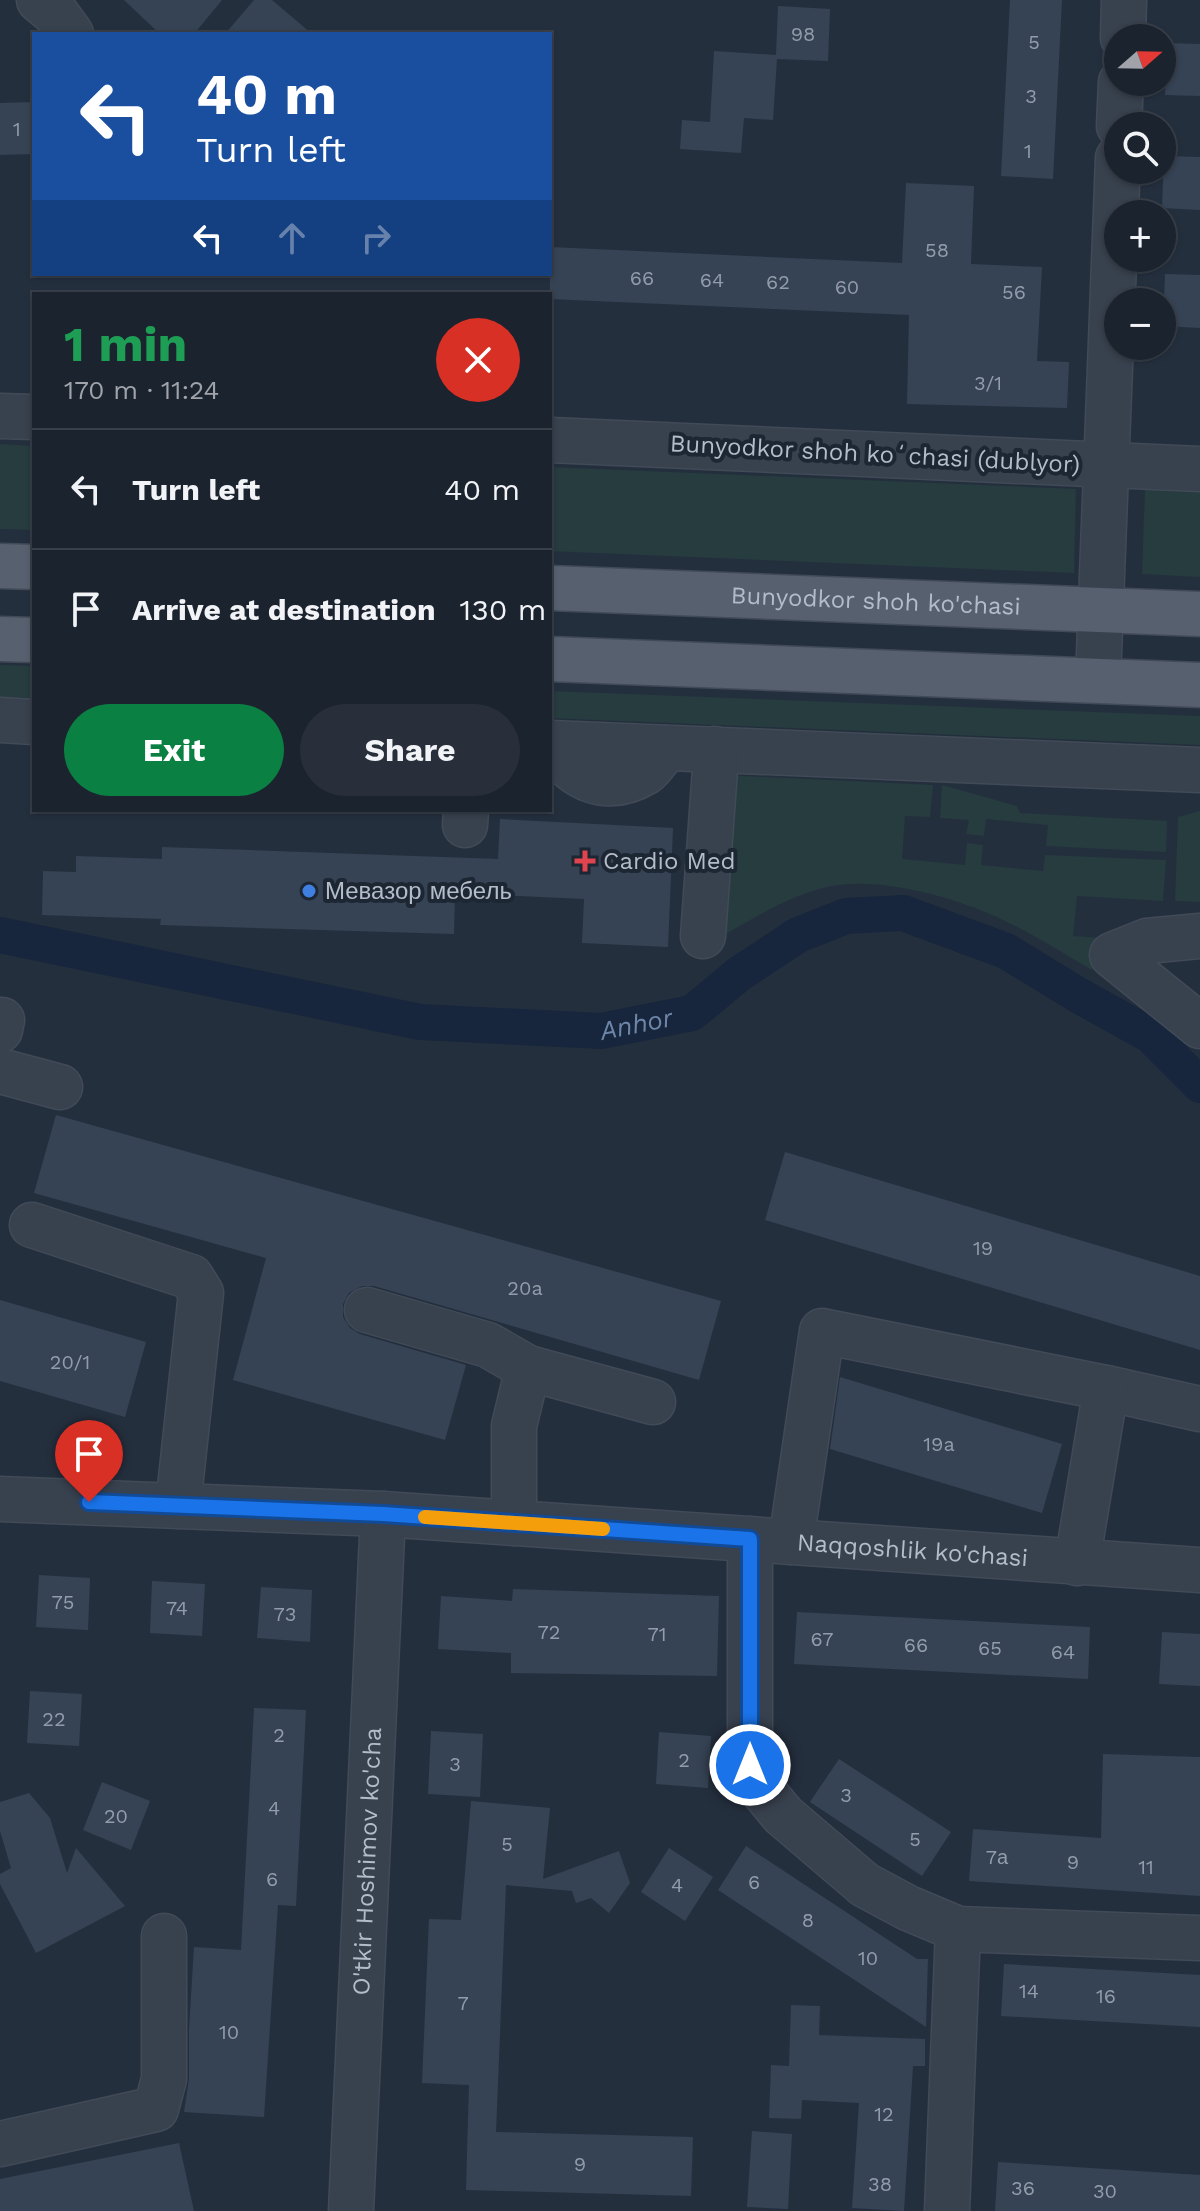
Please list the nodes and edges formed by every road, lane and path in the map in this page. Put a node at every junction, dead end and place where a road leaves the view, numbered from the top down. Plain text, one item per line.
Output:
1 (39, 0) edge
2 (1124, 0) edge
3 (1123, 24) edge
4 (70, 32) edge
5 (1117, 184) edge
6 (0, 416) edge
7 (32, 417) edge
8 (552, 440) edge
9 (1106, 464) junction
10 (1200, 469) edge
11 (0, 566) edge
12 (32, 567) edge
13 (552, 588) edge
14 (1100, 610) junction
15 (1200, 614) edge
16 (0, 639) edge
17 (32, 640) edge
18 (552, 659) edge
19 (1098, 680) junction
20 (1200, 685) edge
21 (0, 720) edge
22 (32, 722) edge
23 (552, 744) edge
24 (714, 749) junction
25 (1200, 770) edge
26 (703, 936) dead end
27 (1200, 936) edge
28 (0, 1020) edge
29 (1200, 1026) edge
30 (0, 1030) edge
31 (0, 1071) edge
32 (60, 1087) dead end
33 (32, 1225) dead end
34 (367, 1310) dead end
35 (528, 1368) junction
36 (1106, 1388) junction
37 (653, 1402) dead end
38 (1200, 1409) edge
39 (0, 1499) edge
40 (178, 1506) junction
41 (383, 1514) junction
42 (514, 1523) junction
43 (770, 1541) junction
44 (1077, 1563) junction
45 (1200, 1570) edge
46 (958, 1929) junction
47 (164, 1936) dead end
48 (1200, 1938) edge
49 (0, 2144) edge
50 (351, 2211) edge
51 (947, 2211) edge

1 - 4 street
2 - 3 street
5 - 9 street
6 - 7 street
8 - 9 street, Bunyodkor shoh koʻchasi (dublyor)
9 - 10 street, Bunyodkor shoh koʻchasi (dublyor)
9 - 14 street
11 - 12 main road
13 - 14 main road, Bunyodkor shoh ko'chasi
14 - 15 main road, Bunyodkor shoh ko'chasi
14 - 19 street
16 - 17 main road
18 - 19 main road
19 - 20 main road
21 - 22 street
23 - 24 street
24 - 25 street
24 - 26 street
27 - 29 street
28 - 30 street
31 - 32 street
33 - 40 street
34 - 35 street
35 - 37 street
35 - 42 street
36 - 38 street
36 - 43 street
36 - 44 street
39 - 40 street, Naqqoshlik ko'chasi
40 - 41 street, Naqqoshlik ko'chasi
41 - 42 street, Naqqoshlik ko'chasi
41 - 50 street, O'tkir Hoshimov ko'cha
42 - 43 street, Naqqoshlik ko'chasi
43 - 44 street, Naqqoshlik ko'chasi
43 - 46 street
44 - 45 street, Naqqoshlik ko'chasi
46 - 48 street
46 - 51 street
47 - 49 street

